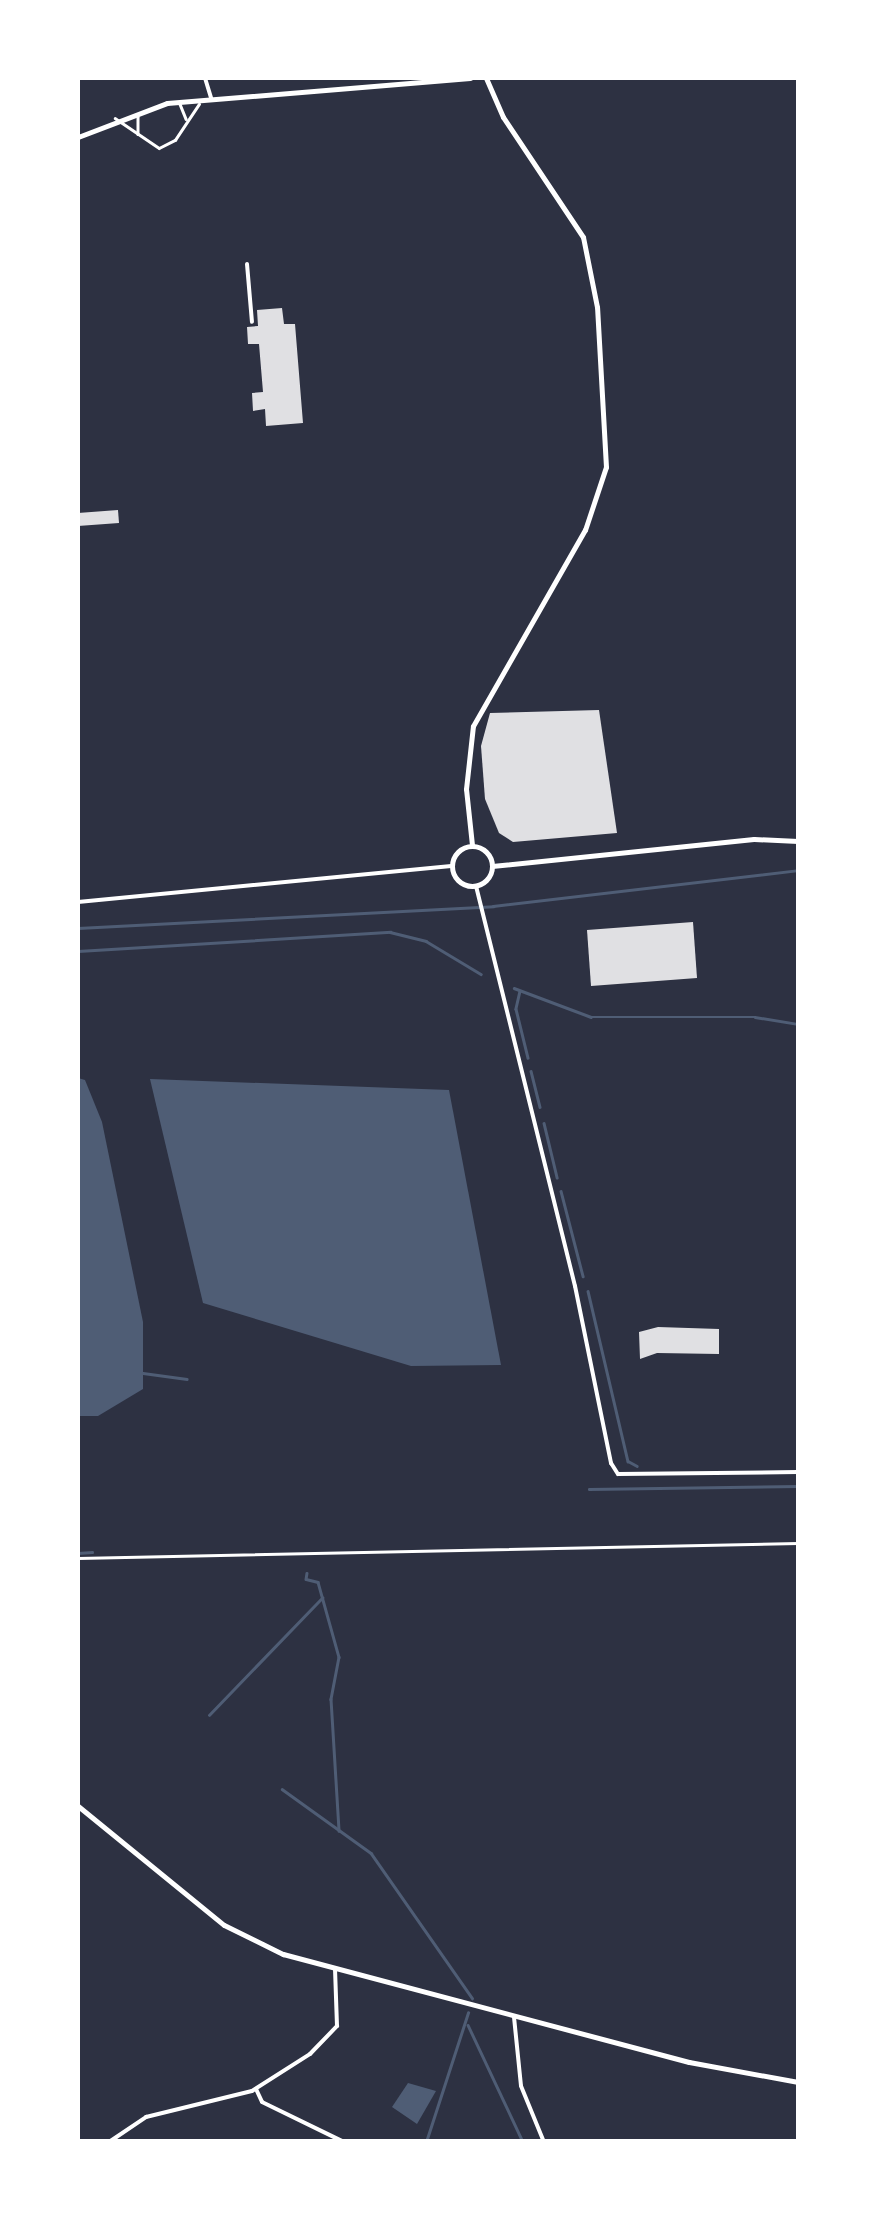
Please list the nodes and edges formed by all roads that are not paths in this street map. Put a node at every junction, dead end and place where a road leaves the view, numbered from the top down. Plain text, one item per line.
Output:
1 (205, 78) edge
2 (453, 78) edge
3 (470, 78) edge
4 (486, 78) edge
5 (207, 98) junction
6 (178, 102) junction
7 (140, 110) junction
8 (115, 118) junction
9 (187, 121) junction
10 (138, 136) junction
11 (78, 137) edge
12 (247, 264) dead end
13 (252, 322) dead end
14 (798, 841) edge
15 (472, 845) junction
16 (451, 866) junction
17 (492, 866) junction
18 (476, 886) junction
19 (78, 902) edge
20 (798, 1472) edge
21 (78, 1806) edge
22 (334, 1970) junction
23 (514, 2017) junction
24 (798, 2082) edge
25 (256, 2089) junction
26 (108, 2142) edge
27 (344, 2142) edge
28 (544, 2142) edge

1 - 5 street
2 - 3 street
2 - 5 street
4 - 15 street
5 - 6 street
5 - 9 lane
6 - 7 street
6 - 9 lane
7 - 8 street
7 - 10 lane
8 - 10 lane
8 - 11 street
9 - 10 lane
12 - 13 street
14 - 17 street
15 - 16 street
15 - 17 street
16 - 18 street
16 - 19 street
17 - 18 street
18 - 20 street
21 - 22 street
22 - 23 street
22 - 25 street
23 - 24 street
23 - 28 street
25 - 26 street
25 - 27 street

